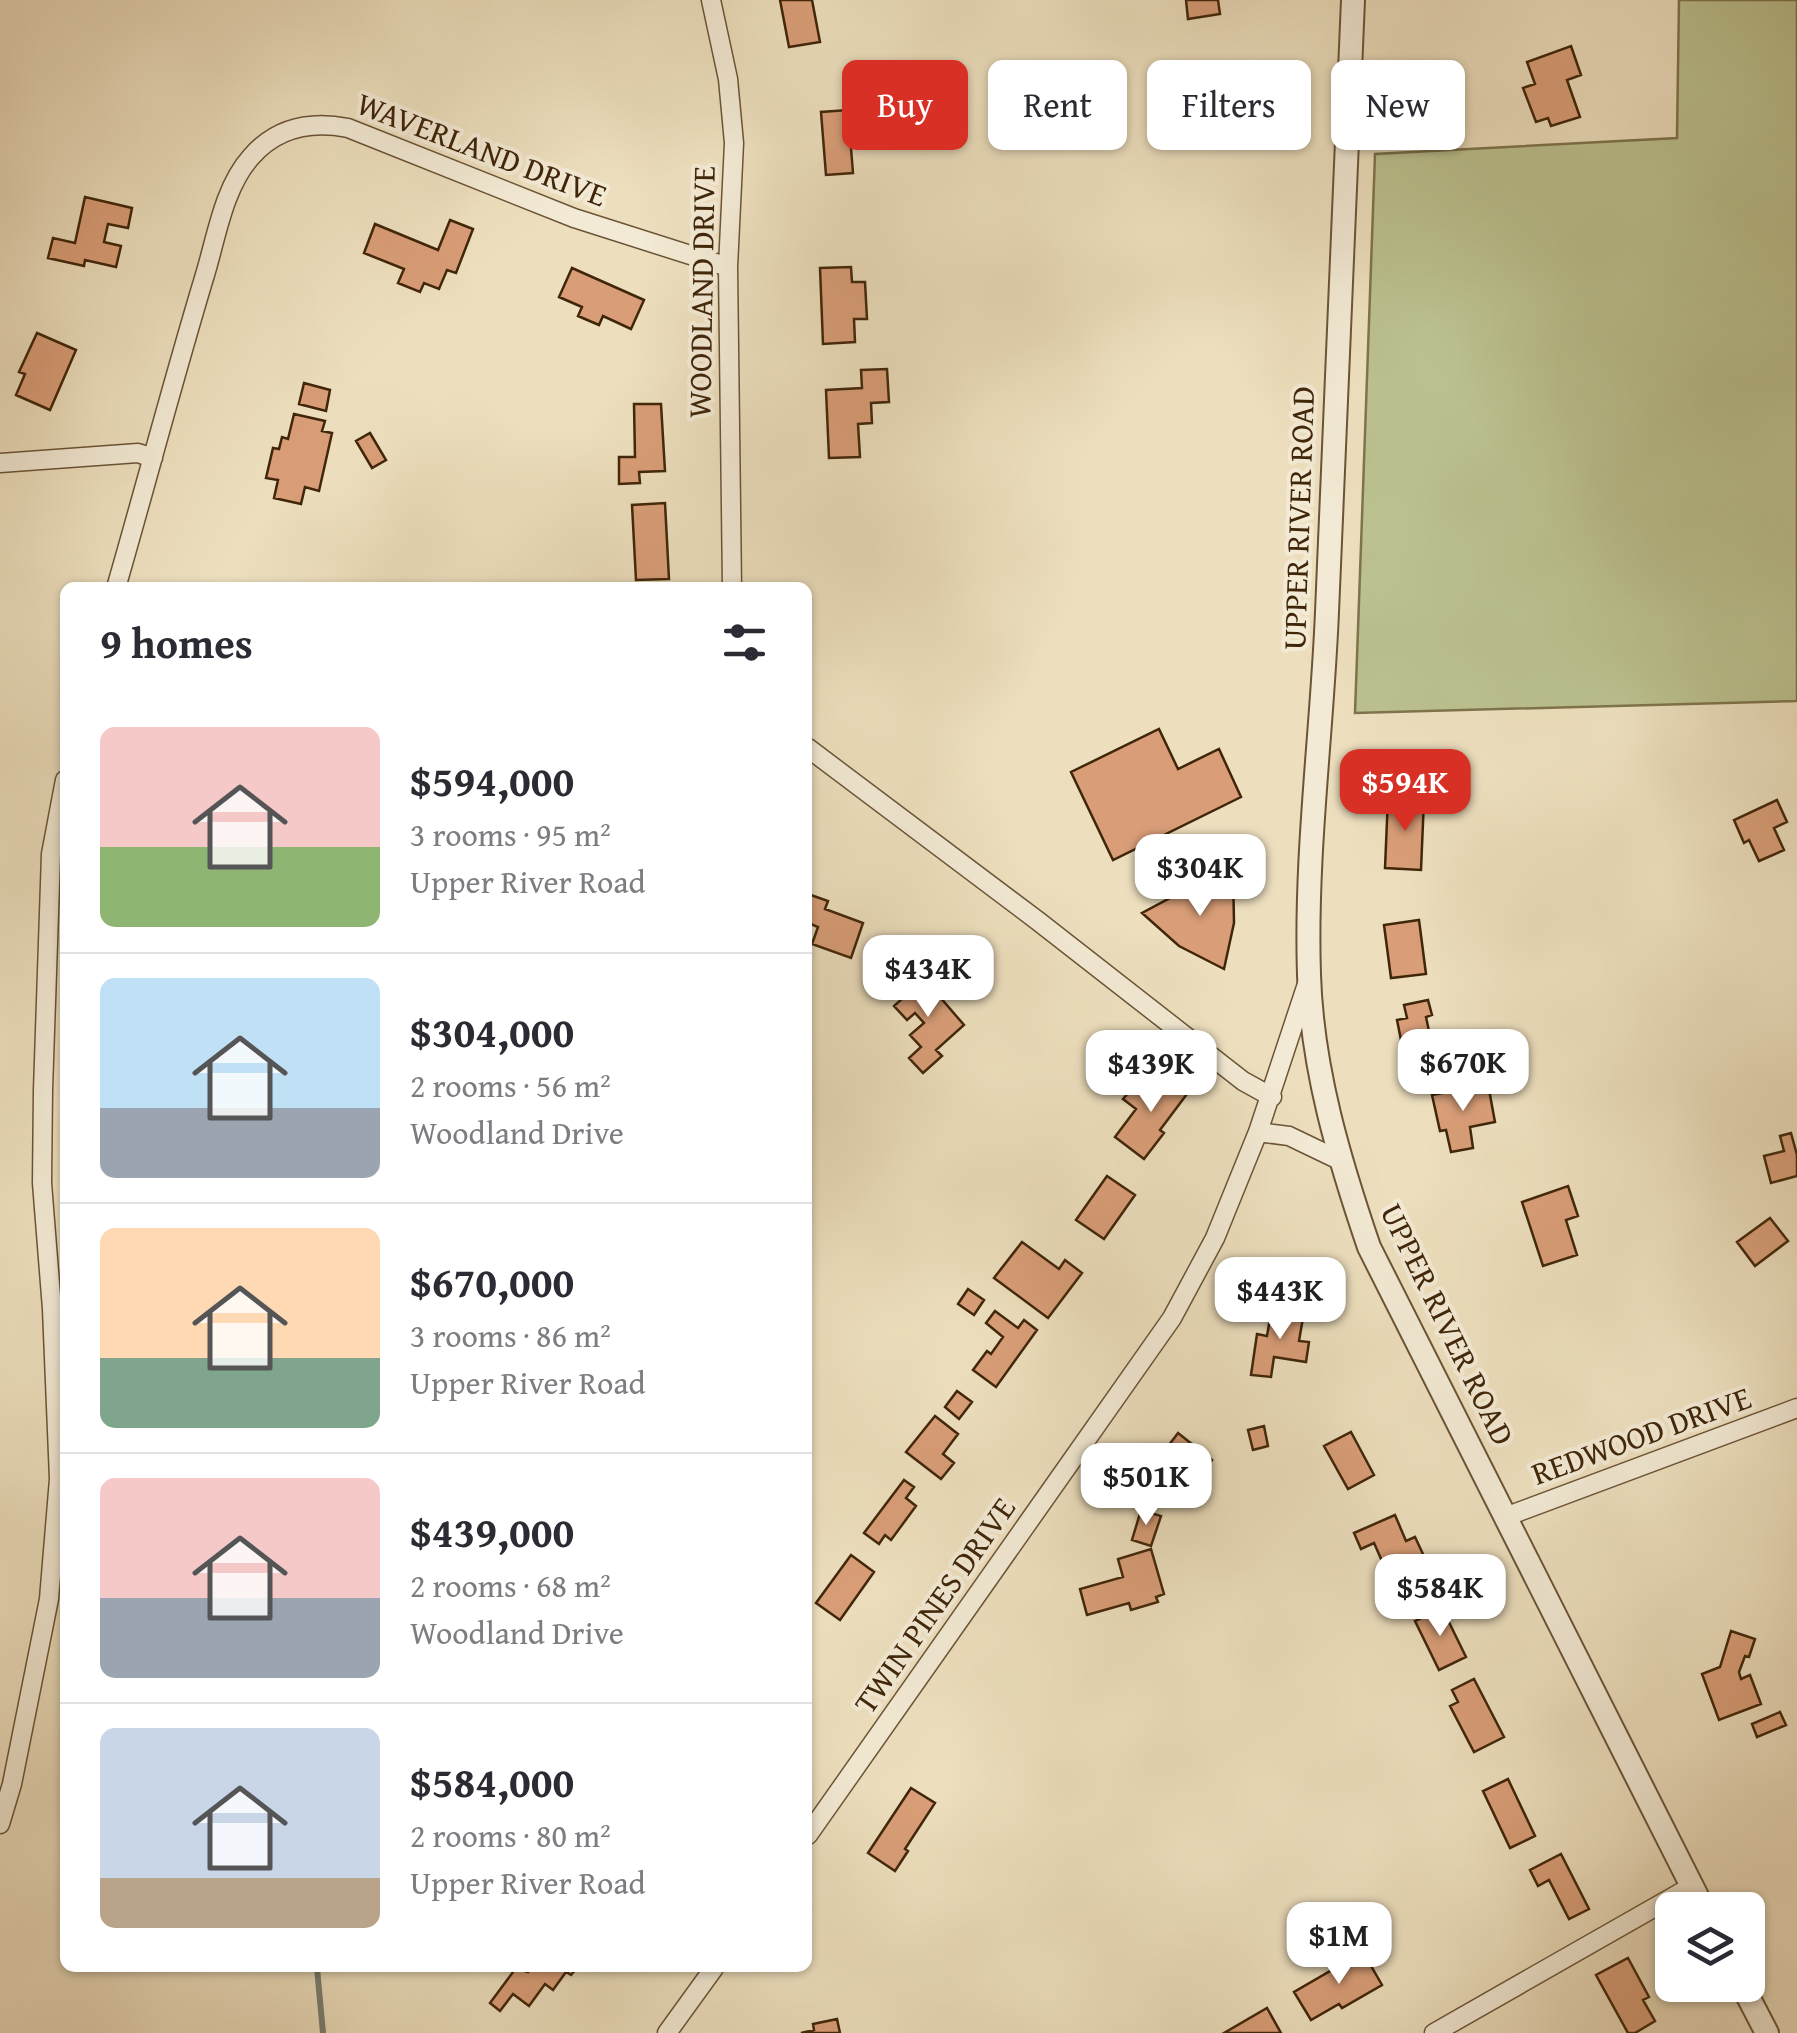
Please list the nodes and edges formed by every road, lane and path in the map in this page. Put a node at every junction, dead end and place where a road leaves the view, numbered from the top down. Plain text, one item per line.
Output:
1 (711, 0) edge
2 (1354, 0) edge
3 (728, 267) junction
4 (153, 458) junction
5 (0, 463) edge
6 (118, 582) edge
7 (732, 582) edge
8 (812, 751) edge
9 (60, 805) edge
10 (1309, 977) junction
11 (1272, 1096) junction
12 (1258, 1132) junction
13 (1339, 1160) junction
14 (1797, 1408) edge
15 (60, 1424) edge
16 (60, 1474) edge
17 (1505, 1517) junction
18 (0, 1824) edge
19 (812, 1830) edge
20 (1692, 1886) junction
21 (1695, 1892) edge
22 (711, 1972) edge
23 (1751, 2002) edge
24 (667, 2033) edge
25 (1434, 2033) edge
26 (1767, 2033) edge

1 - 3 street, WOODLAND DRIVE
2 - 10 street, UPPER RIVER ROAD
3 - 4 street, WAVERLAND DRIVE
3 - 7 street, WOODLAND DRIVE
4 - 5 street
4 - 6 street, WAVERLAND DRIVE
8 - 11 street
9 - 15 street
10 - 11 street, TWIN PINES DRIVE
10 - 13 street, UPPER RIVER ROAD
11 - 12 street, TWIN PINES DRIVE
12 - 13 street
12 - 19 street, TWIN PINES DRIVE
13 - 17 street, UPPER RIVER ROAD
14 - 17 street, REDWOOD DRIVE
16 - 18 street
17 - 20 street, UPPER RIVER ROAD
20 - 21 street, UPPER RIVER ROAD
20 - 25 street
22 - 24 street
23 - 26 street

